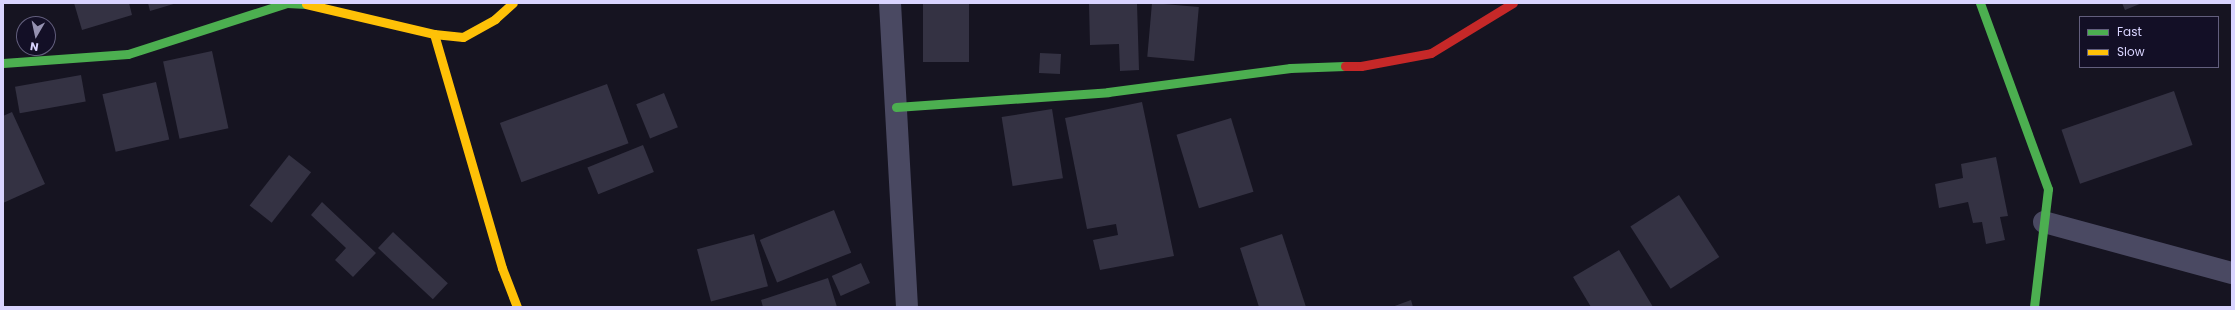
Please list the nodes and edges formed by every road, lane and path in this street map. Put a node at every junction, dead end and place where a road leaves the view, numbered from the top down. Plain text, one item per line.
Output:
1 (513, 3) edge
2 (890, 3) edge
3 (1513, 3) edge
4 (1980, 3) edge
5 (434, 34) junction
6 (3, 63) edge
7 (896, 107) junction
8 (2044, 222) junction
9 (2232, 273) edge
10 (517, 307) edge
11 (907, 307) edge
12 (2034, 307) edge

1 - 5 street
2 - 7 street
3 - 7 street
4 - 8 street
5 - 6 street
5 - 10 street
7 - 11 street
8 - 9 street
8 - 12 street

